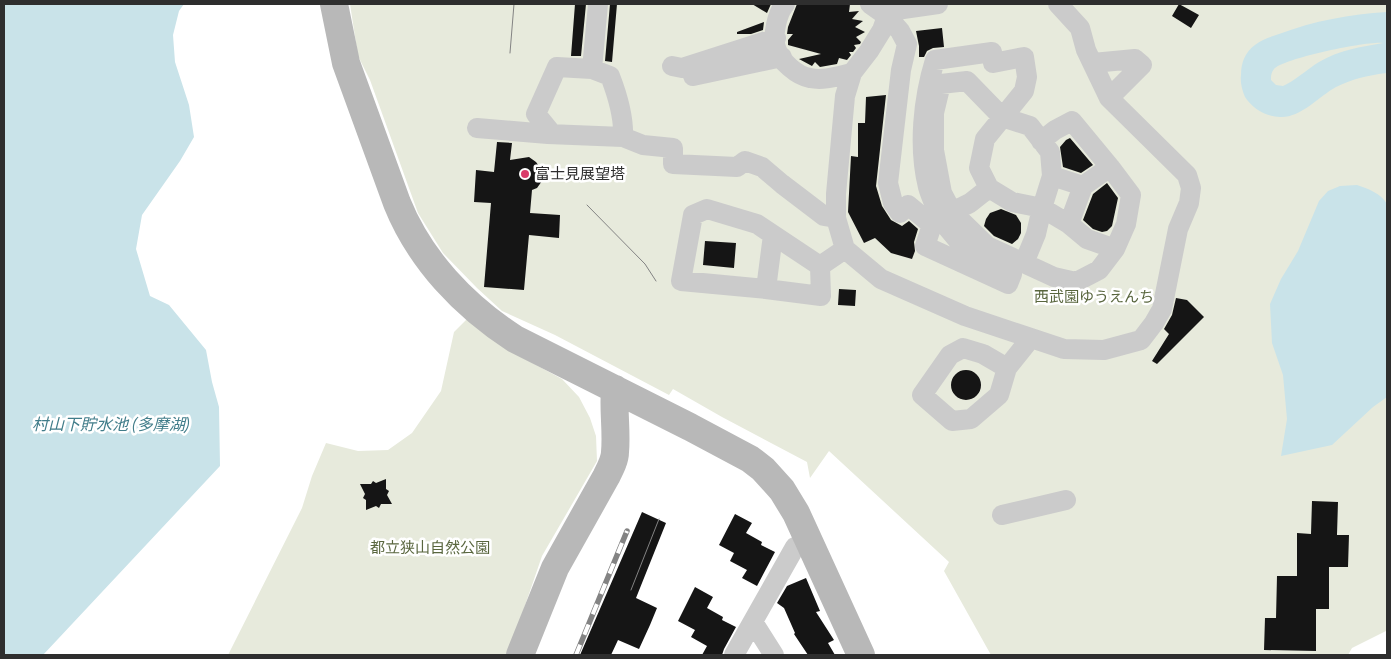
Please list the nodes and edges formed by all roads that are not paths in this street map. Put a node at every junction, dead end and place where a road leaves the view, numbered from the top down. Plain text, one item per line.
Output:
1 (334, 4) edge
2 (598, 4) edge
3 (785, 4) edge
4 (870, 4) edge
5 (938, 4) edge
6 (1058, 4) edge
7 (892, 10) edge
8 (776, 38) junction
9 (907, 44) junction
10 (782, 57) junction
11 (935, 60) junction
12 (1092, 63) junction
13 (592, 69) junction
14 (852, 73) junction
15 (1109, 98) junction
16 (1002, 117) junction
17 (477, 128) dead end
18 (548, 134) junction
19 (623, 137) junction
20 (1041, 141) junction
21 (1110, 167) junction
22 (1052, 176) junction
23 (1083, 186) junction
24 (989, 188) junction
25 (1042, 208) junction
26 (836, 218) junction
27 (945, 219) junction
28 (1069, 224) junction
29 (773, 235) junction
30 (1114, 249) junction
31 (845, 250) junction
32 (1024, 264) junction
33 (820, 266) junction
34 (766, 289) junction
35 (1031, 338) junction
36 (1007, 368) dead end
37 (615, 389) junction
38 (1066, 500) dead end
39 (1002, 515) dead end
40 (795, 547) dead end
41 (753, 622) junction
42 (520, 655) edge
43 (734, 655) edge
44 (774, 655) edge
45 (861, 655) edge

1 - 37 street
2 - 13 street
3 - 8 street
4 - 7 street
5 - 7 street
6 - 12 street
7 - 9 street
7 - 14 street
8 - 10 street
8 - 10 street
9 - 11 street
9 - 27 street
10 - 14 street
11 - 16 street
11 - 27 street
12 - 15 street
12 - 15 street
13 - 18 street
13 - 19 street
14 - 26 street
15 - 35 street
16 - 20 street
16 - 24 street
16 - 27 street
17 - 18 street
18 - 19 street
19 - 26 street
20 - 21 street
20 - 22 street
21 - 23 street
21 - 30 street
22 - 23 street
22 - 25 street
23 - 28 street
24 - 25 street
24 - 27 street
25 - 28 street
25 - 32 street
26 - 31 street
27 - 32 street
28 - 30 street
29 - 33 street
29 - 34 street
29 - 34 street
30 - 32 street
31 - 33 street
31 - 35 street
33 - 34 street
35 - 36 street
37 - 42 street
37 - 45 street
38 - 39 street
40 - 41 street
41 - 43 street
41 - 44 street

